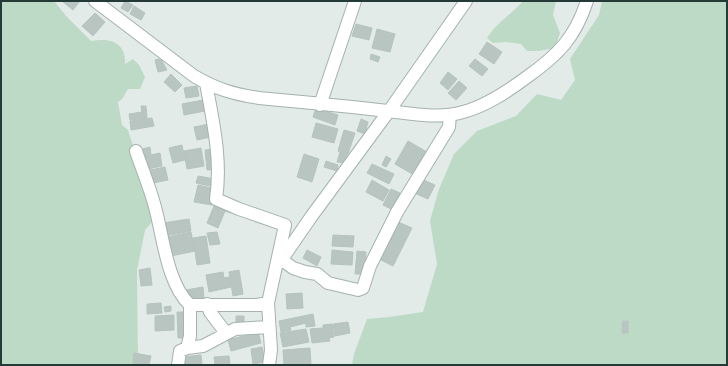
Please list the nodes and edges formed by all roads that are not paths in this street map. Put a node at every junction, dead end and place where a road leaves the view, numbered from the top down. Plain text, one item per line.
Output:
1 (95, 1) edge
2 (355, 1) edge
3 (466, 1) edge
4 (587, 1) edge
5 (206, 83) junction
6 (320, 105) junction
7 (389, 111) junction
8 (450, 115) junction
9 (136, 151) dead end
10 (279, 265) junction
11 (268, 302) junction
12 (207, 304) junction
13 (190, 305) junction
14 (270, 327) junction
15 (226, 333) junction
16 (187, 348) junction
17 (178, 365) edge
18 (269, 365) edge

1 - 5 street
2 - 6 street
3 - 7 street
4 - 8 street
5 - 6 street
5 - 10 street
6 - 7 street
7 - 8 street
7 - 10 street
8 - 10 street
9 - 13 street
10 - 11 street
11 - 12 street
11 - 14 street
12 - 13 street
12 - 15 street
13 - 16 street
14 - 15 street
14 - 18 street
15 - 16 street
16 - 17 street

